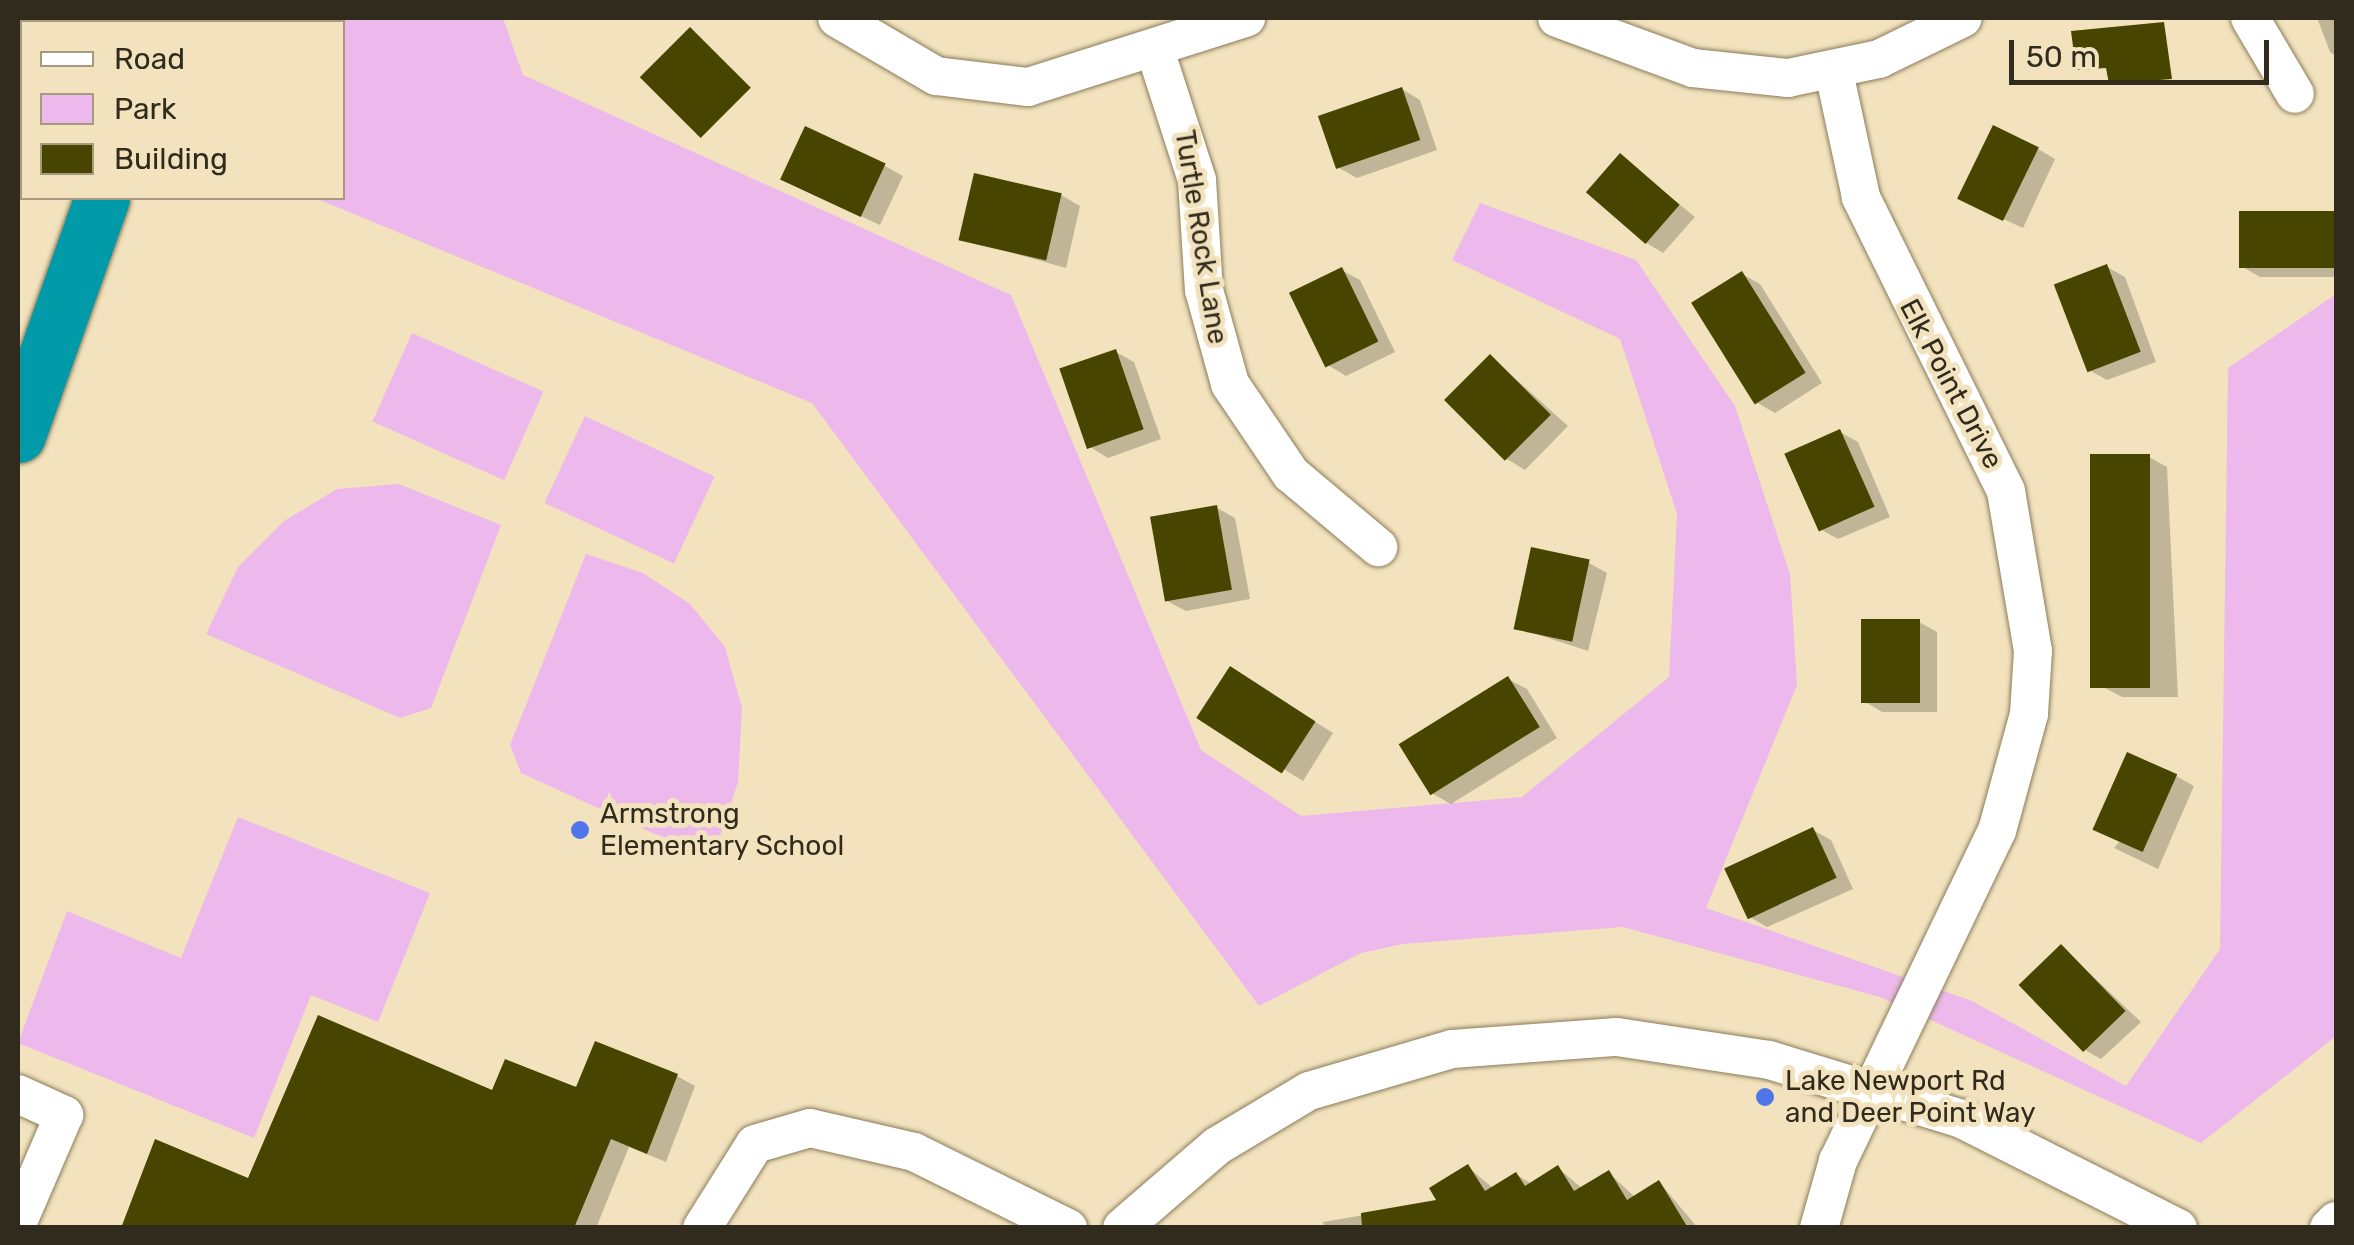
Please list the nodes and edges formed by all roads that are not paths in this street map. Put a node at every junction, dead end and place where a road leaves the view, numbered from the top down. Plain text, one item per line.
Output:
1 (837, 18) edge
2 (1246, 18) edge
3 (1558, 18) edge
4 (1963, 18) edge
5 (2250, 18) edge
6 (1155, 50) junction
7 (1834, 72) junction
8 (2295, 94) dead end
9 (101, 200) edge
10 (18, 434) edge
11 (1378, 547) dead end
12 (1873, 1092) junction
13 (18, 1094) edge
14 (2336, 1221) edge
15 (18, 1222) edge
16 (702, 1228) edge
17 (1068, 1228) edge
18 (1122, 1228) edge
19 (1819, 1228) edge
20 (2178, 1228) edge
21 (2329, 1228) edge

1 - 6 street
2 - 6 street
3 - 7 street
4 - 7 street
5 - 8 street
6 - 11 street, Turtle Rock Lane
7 - 12 street, Elk Point Drive
9 - 10 highway
12 - 18 street
12 - 19 street, Elk Point Drive
12 - 20 street
13 - 15 street
14 - 21 street
16 - 17 street

